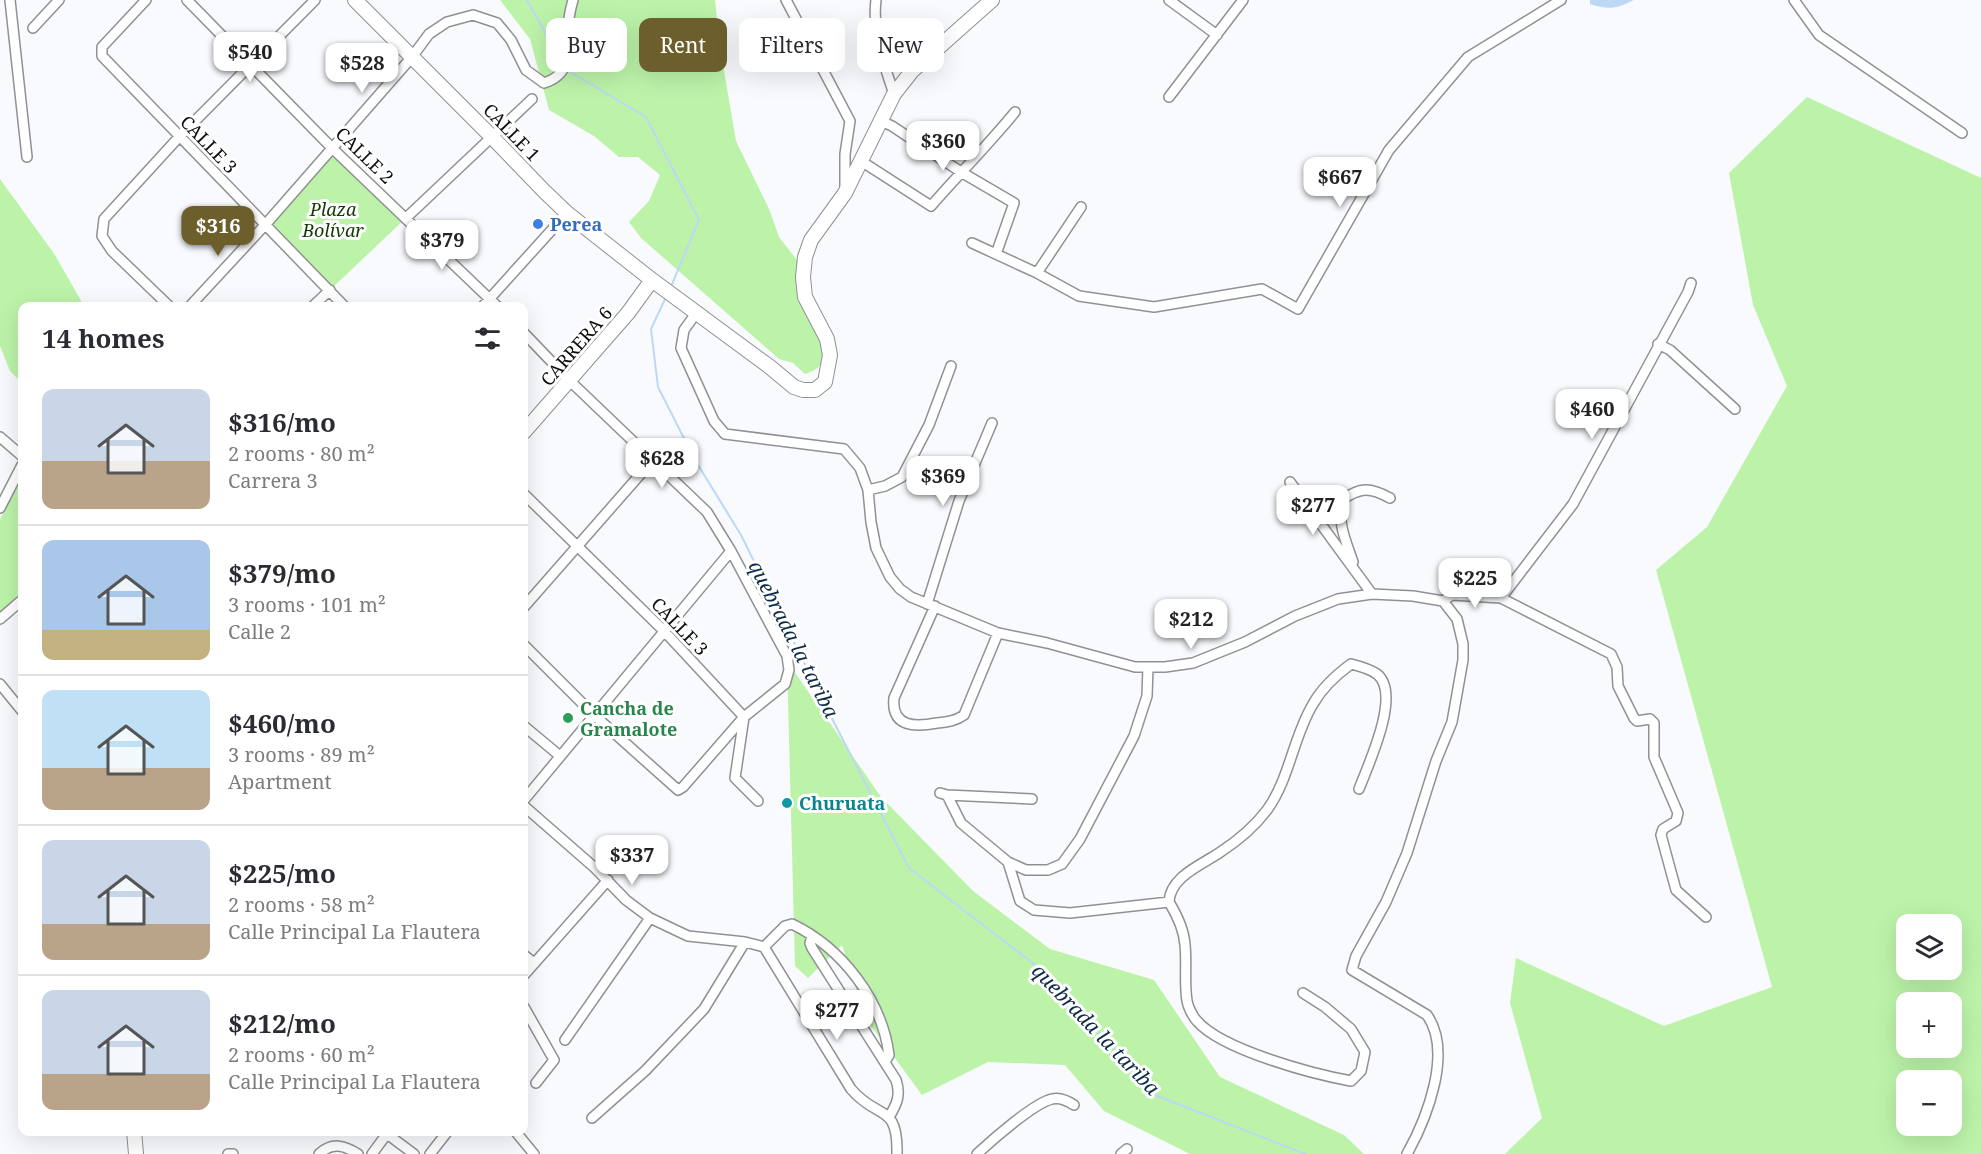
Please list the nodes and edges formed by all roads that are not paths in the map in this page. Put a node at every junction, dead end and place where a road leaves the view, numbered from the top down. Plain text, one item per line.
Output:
1 (10, 0) edge
2 (59, 0) edge
3 (146, 0) edge
4 (187, 0) edge
5 (315, 0) edge
6 (354, 0) edge
7 (573, 0) edge
8 (786, 0) edge
9 (876, 0) edge
10 (992, 0) edge
11 (1169, 0) edge
12 (1243, 0) edge
13 (1562, 0) edge
14 (1794, 0) edge
15 (33, 28) dead end
16 (1218, 35) junction
17 (412, 57) junction
18 (251, 64) junction
19 (894, 94) junction
20 (1169, 97) dead end
21 (532, 99) dead end
22 (1015, 112) dead end
23 (881, 121) junction
24 (1962, 133) dead end
25 (179, 137) junction
26 (492, 137) junction
27 (332, 148) junction
28 (27, 157) dead end
29 (861, 162) junction
30 (961, 172) junction
31 (845, 193) junction
32 (1082, 207) dead end
33 (567, 213) junction
34 (406, 218) junction
35 (265, 225) junction
36 (972, 243) dead end
37 (996, 254) junction
38 (1037, 273) junction
39 (652, 280) junction
40 (1691, 283) dead end
41 (330, 290) junction
42 (490, 298) junction
43 (166, 302) edge
44 (194, 302) edge
45 (317, 302) edge
46 (340, 302) edge
47 (486, 302) edge
48 (494, 302) edge
49 (697, 312) junction
50 (528, 337) edge
51 (1658, 344) junction
52 (951, 366) dead end
53 (570, 381) junction
54 (1735, 409) dead end
55 (992, 423) dead end
56 (528, 428) edge
57 (0, 437) edge
58 (18, 453) edge
59 (652, 460) junction
60 (18, 473) edge
61 (1290, 482) dead end
62 (868, 490) junction
63 (528, 498) edge
64 (1389, 498) dead end
65 (0, 508) edge
66 (576, 546) junction
67 (731, 551) junction
68 (1357, 573) junction
69 (1372, 594) junction
70 (1501, 598) junction
71 (1443, 601) junction
72 (528, 602) edge
73 (18, 603) edge
74 (931, 605) junction
75 (0, 619) edge
76 (663, 631) junction
77 (998, 633) junction
78 (528, 649) edge
79 (1148, 667) junction
80 (0, 684) edge
81 (18, 706) edge
82 (594, 715) junction
83 (744, 717) junction
84 (528, 729) edge
85 (560, 756) junction
86 (1359, 789) dead end
87 (528, 795) edge
88 (1032, 799) dead end
89 (758, 801) dead end
90 (528, 810) edge
91 (1008, 862) junction
92 (608, 880) junction
93 (1169, 902) junction
94 (1706, 917) dead end
95 (650, 918) junction
96 (812, 937) junction
97 (747, 943) junction
98 (764, 947) junction
99 (528, 958) edge
100 (534, 963) junction
101 (528, 970) edge
102 (1303, 993) dead end
103 (528, 1014) edge
104 (566, 1040) dead end
105 (885, 1062) junction
106 (536, 1083) dead end
107 (1074, 1105) dead end
108 (890, 1117) junction
109 (592, 1118) dead end
110 (134, 1136) edge
111 (386, 1136) edge
112 (392, 1136) edge
113 (444, 1136) edge
114 (519, 1136) edge
115 (136, 1154) edge
116 (319, 1154) edge
117 (358, 1154) edge
118 (372, 1154) edge
119 (414, 1154) edge
120 (430, 1154) edge
121 (534, 1154) edge
122 (897, 1154) edge
123 (977, 1154) edge
124 (1407, 1154) edge

1 - 28 street
2 - 15 street
3 - 25 street, CALLE 3
4 - 18 street, CALLE 2
5 - 18 street
6 - 17 main road, CALLE 1
7 - 17 street
8 - 31 street
9 - 19 street
10 - 19 main road, CALLE 1
11 - 16 street
12 - 16 street
13 - 38 street
14 - 24 street
16 - 20 street
17 - 26 main road, CALLE 1
17 - 27 street
18 - 25 street
18 - 27 street, CALLE 2
19 - 23 main road, CALLE 1
21 - 26 street
22 - 30 street
23 - 29 main road, CALLE 1
23 - 30 street
25 - 35 street, CALLE 3
25 - 43 street
26 - 33 main road, CALLE 1
26 - 34 street
27 - 34 street, CALLE 2
27 - 35 street
29 - 30 street
29 - 31 main road, CALLE 1
30 - 37 street
31 - 49 main road, CALLE 1
32 - 38 street
33 - 39 main road, CALLE 1
33 - 42 street
34 - 42 street, CALLE 2
35 - 41 street, CALLE 3
35 - 44 street
36 - 37 street
37 - 38 street
39 - 49 main road, CALLE 1
39 - 53 main road, CARRERA 6
40 - 51 street
41 - 45 street
41 - 46 street, CALLE 3
42 - 47 street
42 - 48 street, CALLE 2
49 - 62 street
50 - 53 street
51 - 54 street
51 - 70 street
52 - 62 street
53 - 56 main road, CARRERA 6
53 - 59 street
55 - 74 street
57 - 58 street
59 - 66 street
59 - 67 street
60 - 65 street
61 - 68 street
62 - 74 street
63 - 66 street, CALLE 3
64 - 68 street
66 - 72 street
66 - 76 street, CALLE 3
67 - 76 street
67 - 83 street
68 - 69 street
69 - 71 street
69 - 79 street
70 - 71 street
70 - 94 street
71 - 124 street
73 - 75 street
74 - 77 street
74 - 77 street
76 - 82 street
76 - 83 street, CALLE 3
77 - 79 street
78 - 82 street
79 - 91 street
80 - 81 street
82 - 83 street
82 - 85 street
83 - 89 street
84 - 85 street
85 - 87 street
86 - 93 street
88 - 91 street
90 - 92 street
91 - 93 street
92 - 95 street
92 - 100 street
93 - 102 street
95 - 97 street
95 - 104 street
96 - 98 street
96 - 105 street
96 - 105 street
97 - 98 street
97 - 109 street
98 - 108 street
99 - 100 street
100 - 101 street
103 - 106 street
105 - 108 street
107 - 123 street
108 - 122 street
110 - 115 main road
111 - 118 street
112 - 119 street
113 - 120 street
114 - 121 street
116 - 117 street

